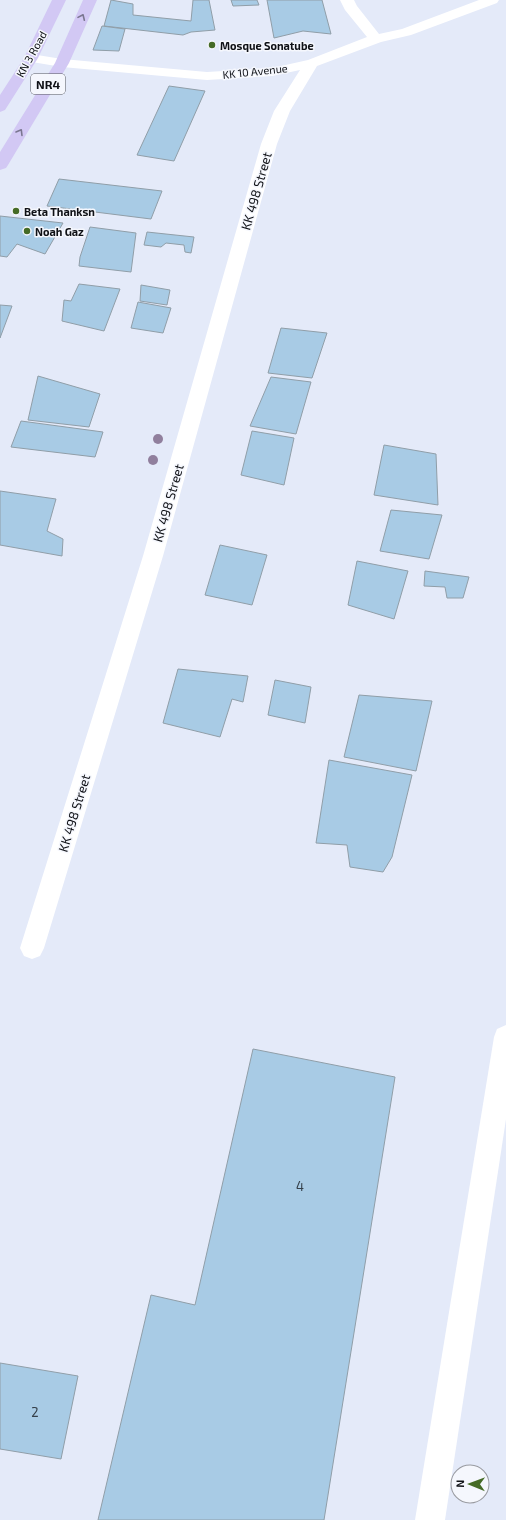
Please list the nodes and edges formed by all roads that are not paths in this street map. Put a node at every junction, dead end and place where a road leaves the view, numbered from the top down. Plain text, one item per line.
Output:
1 (59, 0) edge
2 (90, 0) edge
3 (347, 0) edge
4 (492, 0) edge
5 (376, 39) junction
6 (31, 58) junction
7 (62, 63) junction
8 (312, 63) junction
9 (0, 107) edge
10 (0, 165) edge
11 (32, 948) dead end
12 (506, 1037) edge
13 (430, 1520) edge

1 - 6 highway, KN 3 Road / NR4
7 -> 2 highway, NR4
3 - 5 street
4 - 5 street, KK 10 Avenue
5 - 8 street, KK 10 Avenue
6 - 7 street, KK 10 Avenue
6 - 9 highway, KN 3 Road / NR4
7 - 8 street, KK 10 Avenue
10 -> 7 highway, NR4
8 - 11 street, KK 498 Street
12 - 13 street

